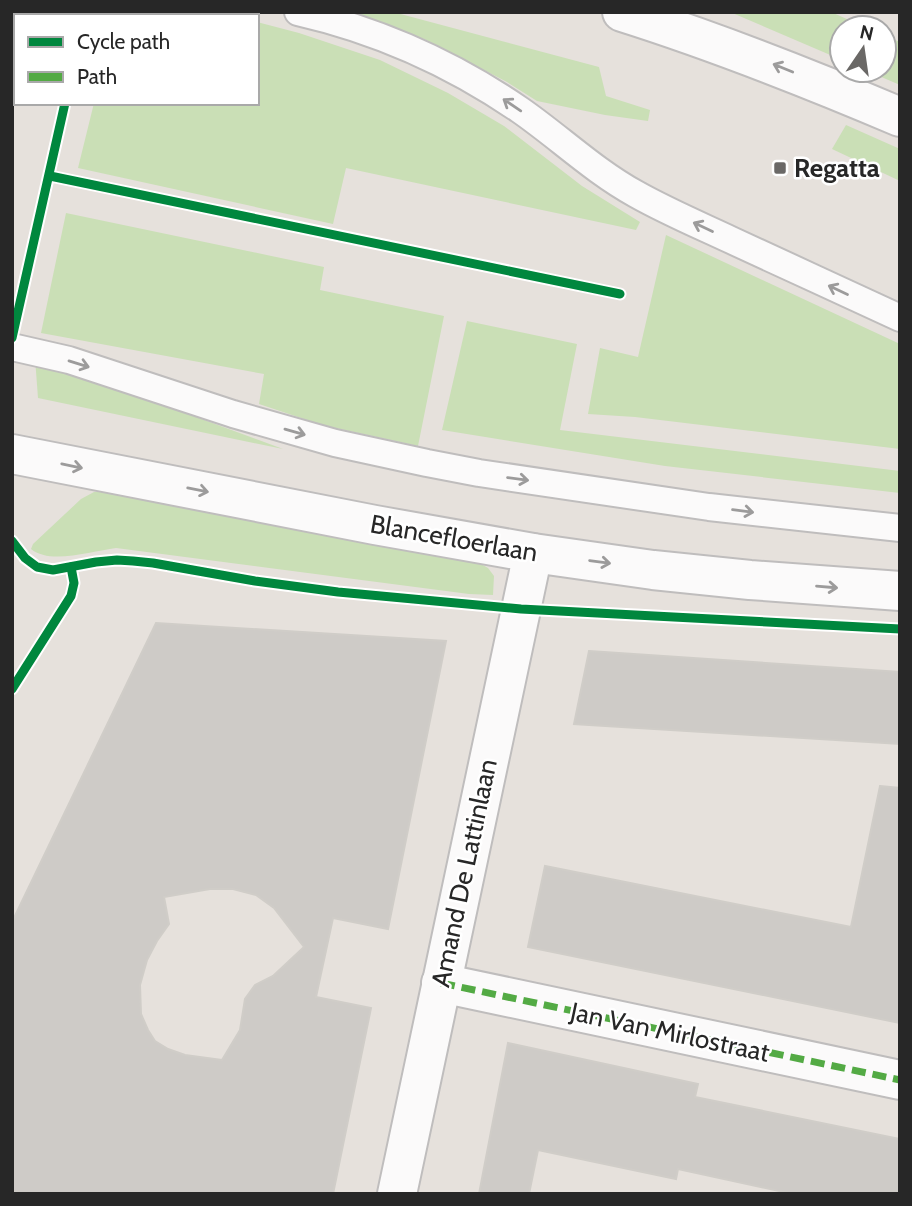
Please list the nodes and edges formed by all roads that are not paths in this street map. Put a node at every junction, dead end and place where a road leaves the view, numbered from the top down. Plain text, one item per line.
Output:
1 (298, 12) edge
2 (622, 12) edge
3 (900, 117) edge
4 (900, 318) edge
5 (12, 347) edge
6 (12, 454) edge
7 (900, 528) edge
8 (533, 553) junction
9 (900, 591) edge
10 (441, 983) junction
11 (900, 1080) edge
12 (397, 1194) edge

4 -> 1 lane
3 -> 2 main road
5 -> 7 lane
6 -> 8 main road, Blancefloerlaan
8 -> 9 main road, Blancefloerlaan
8 - 10 main road, Amand De Lattinlaan
10 - 11 main road, Jan Van Mirlostraat
10 - 12 main road, Amand De Lattinlaan

